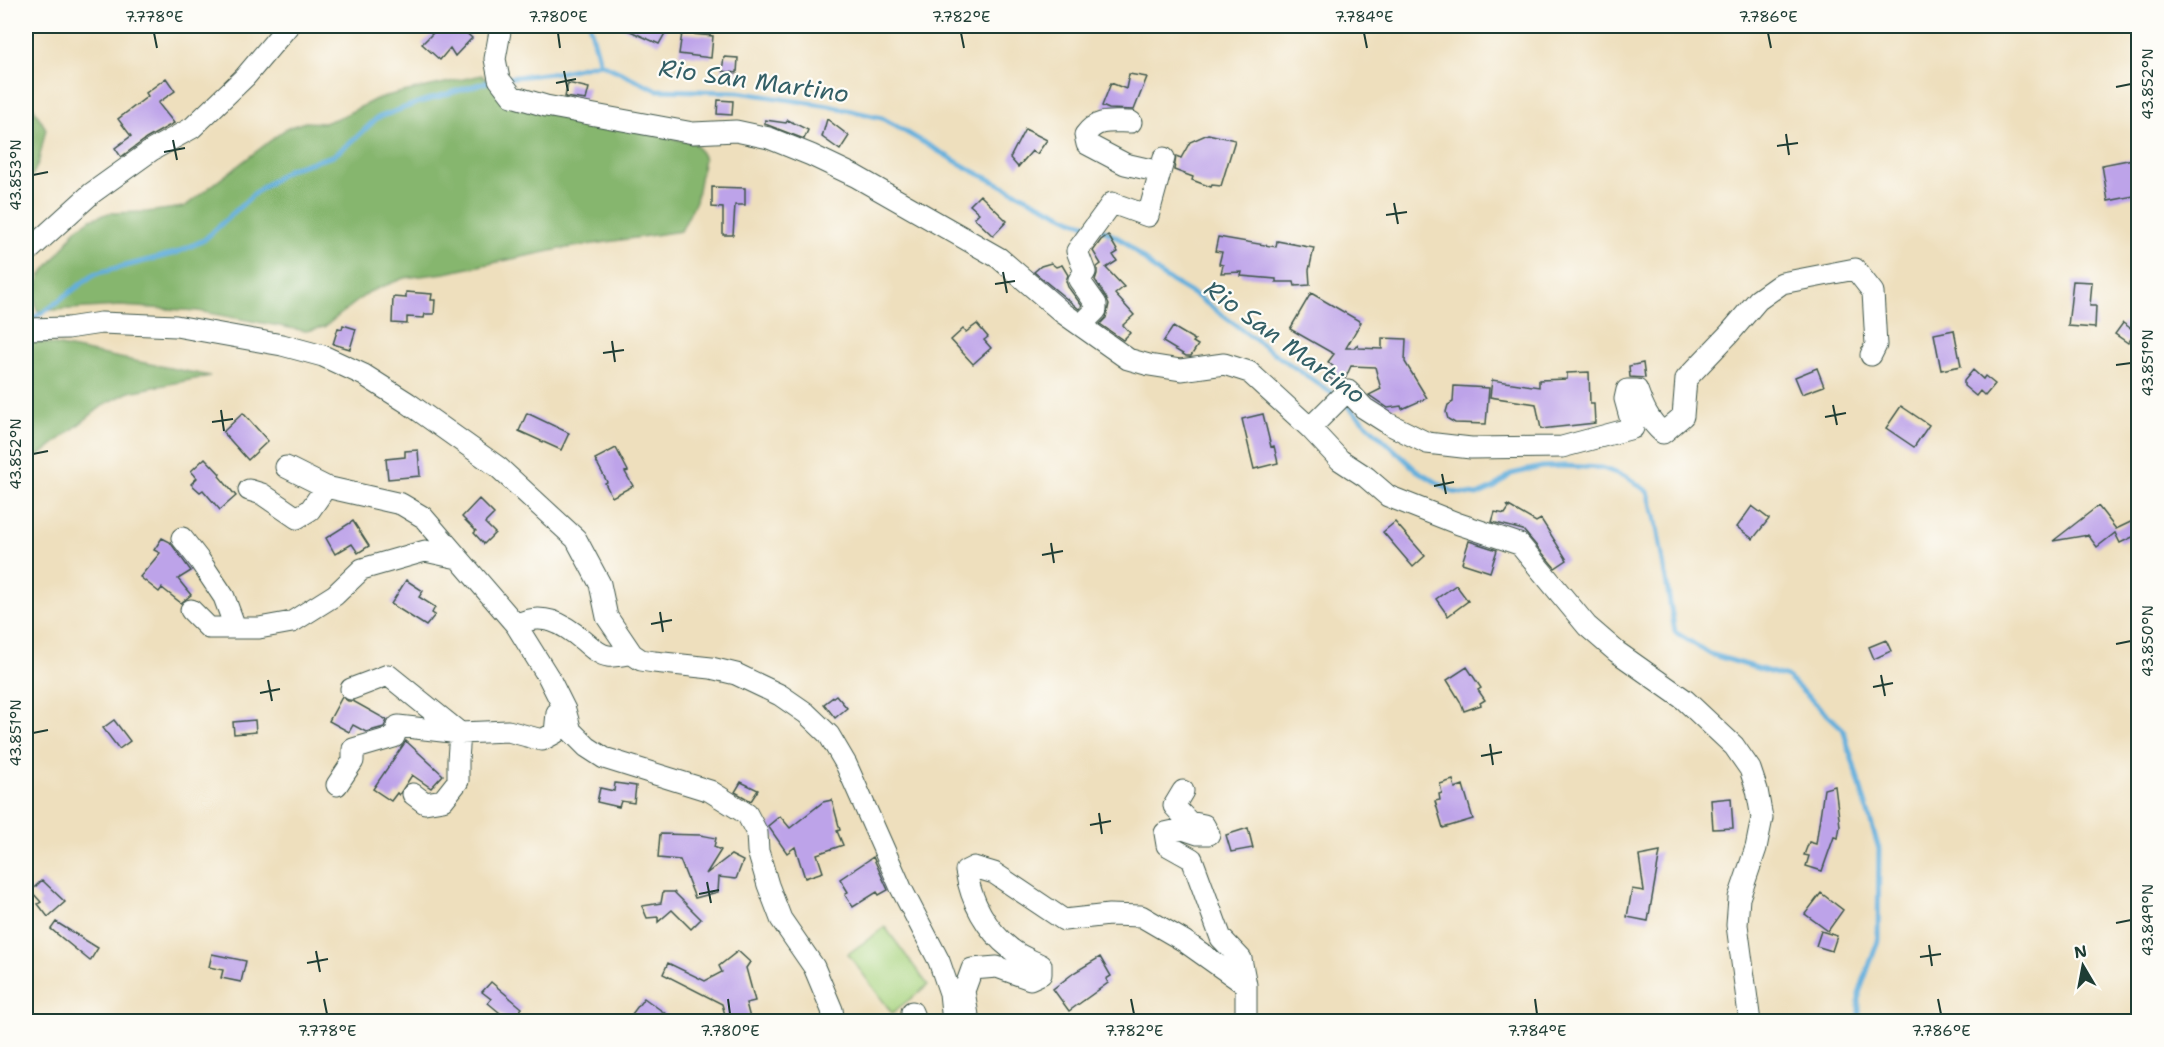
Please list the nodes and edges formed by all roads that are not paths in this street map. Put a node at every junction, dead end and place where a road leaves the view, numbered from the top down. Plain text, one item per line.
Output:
1 (288, 26) edge
2 (501, 26) edge
3 (1131, 122) dead end
4 (26, 253) edge
5 (26, 329) edge
6 (1089, 331) junction
7 (1871, 355) dead end
8 (1310, 428) junction
9 (286, 467) dead end
10 (326, 487) junction
11 (249, 490) dead end
12 (182, 538) dead end
13 (458, 558) junction
14 (190, 609) dead end
15 (516, 625) junction
16 (235, 627) junction
17 (632, 654) junction
18 (351, 689) dead end
19 (565, 710) junction
20 (460, 733) junction
21 (337, 785) dead end
22 (1183, 791) dead end
23 (413, 794) dead end
24 (1246, 985) junction
25 (834, 1022) edge
26 (953, 1022) edge
27 (969, 1022) edge
28 (1246, 1022) edge
29 (1750, 1022) edge

1 - 4 street
2 - 6 street
3 - 6 street
5 - 17 street
6 - 8 street
7 - 8 street
8 - 29 street
9 - 10 street
10 - 11 street
10 - 13 street
12 - 16 street
13 - 15 street
13 - 16 street
14 - 16 street
15 - 17 street
15 - 19 street
17 - 26 street
18 - 20 street
19 - 20 street
19 - 25 street
20 - 21 street
20 - 23 street
22 - 24 street
24 - 27 street
24 - 28 street

